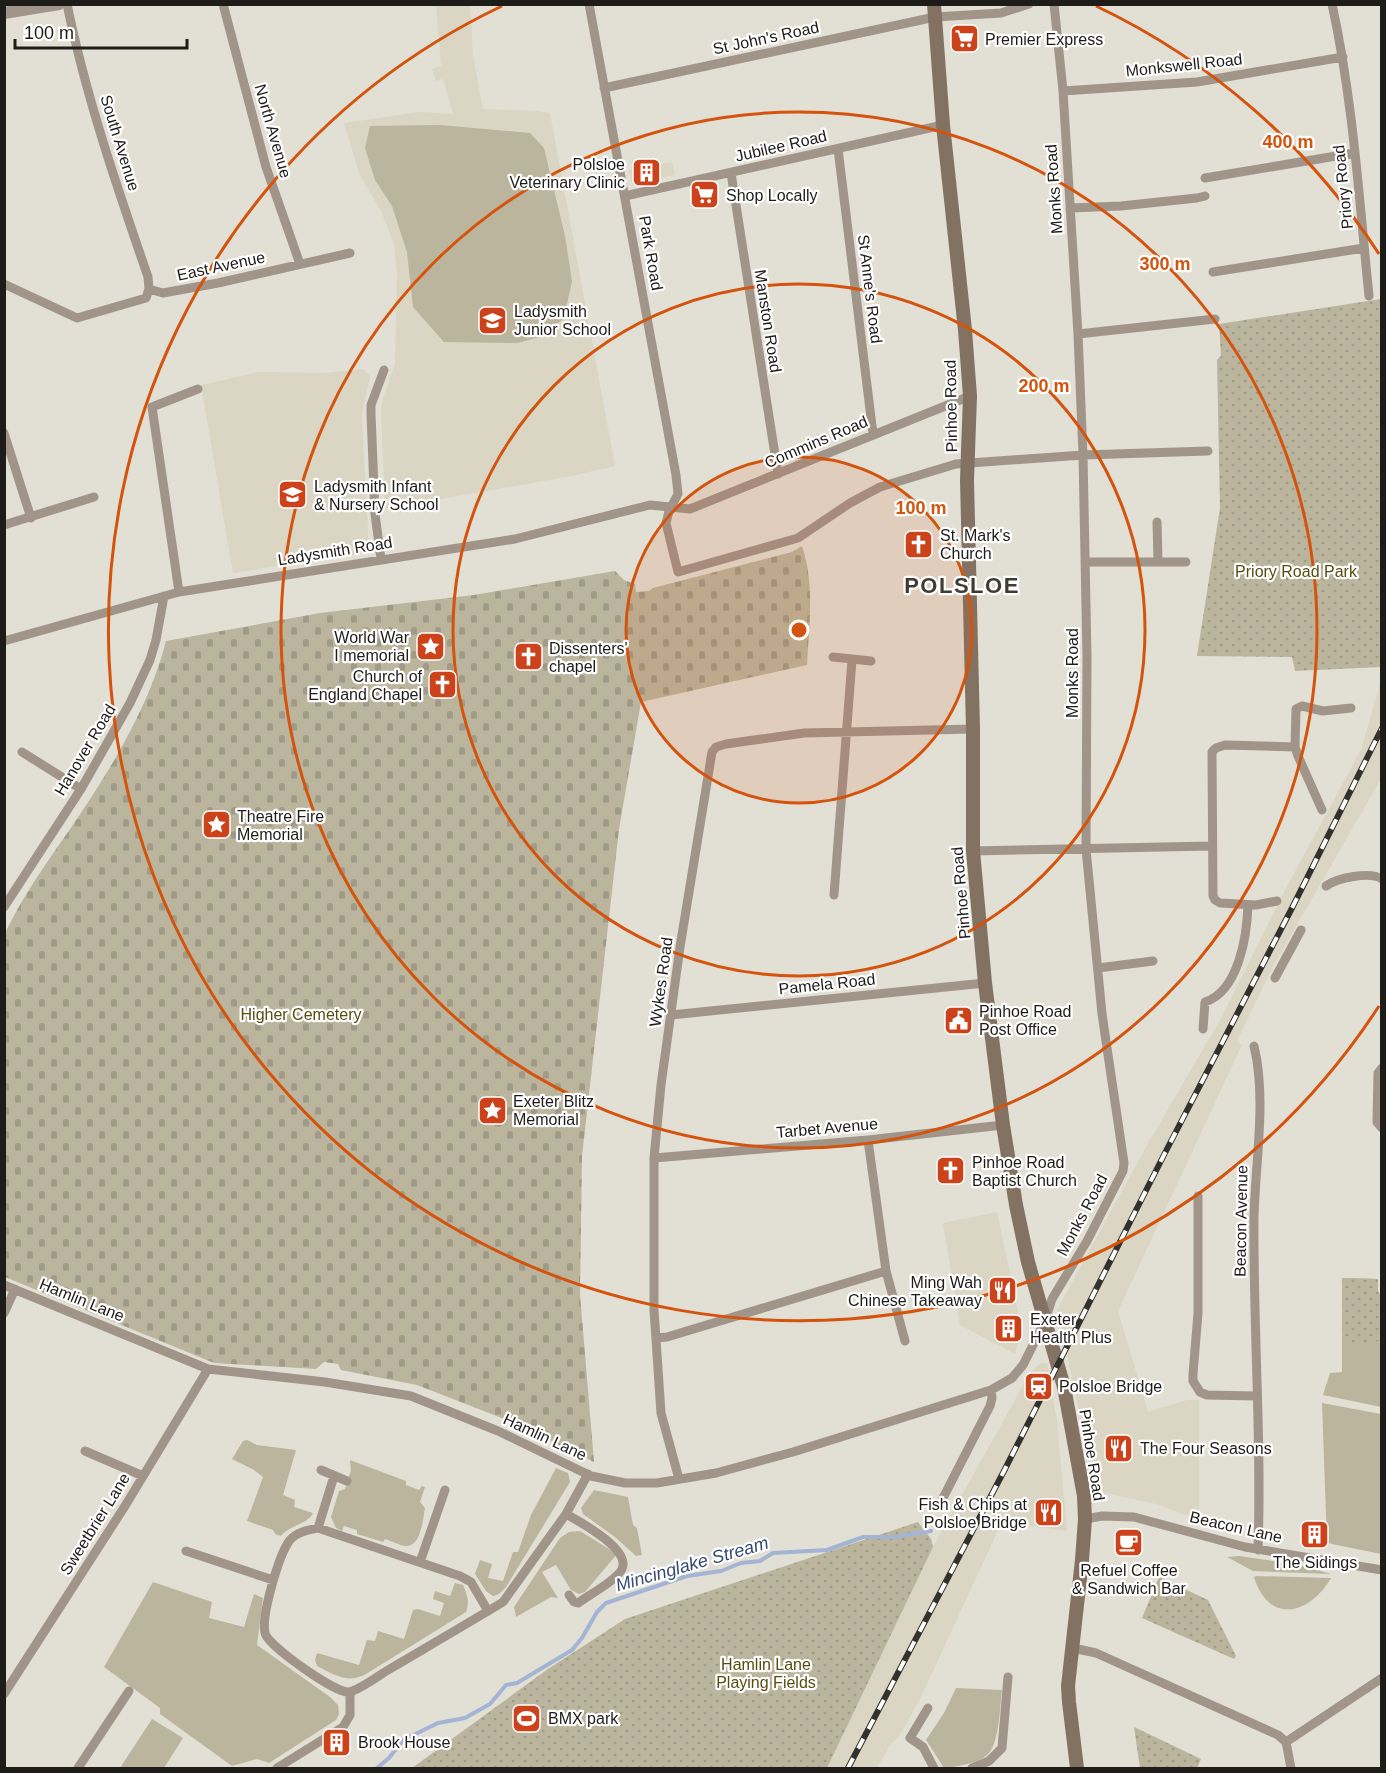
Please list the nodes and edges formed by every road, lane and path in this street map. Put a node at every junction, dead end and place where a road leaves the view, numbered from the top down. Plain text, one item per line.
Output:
1 (67, 4) edge
2 (223, 4) edge
3 (589, 4) edge
4 (1029, 4) edge
5 (1054, 4) edge
6 (1332, 4) edge
7 (50, 5) edge
8 (935, 11) edge
9 (4, 12) edge
10 (1343, 57) junction
11 (604, 88) junction
12 (1063, 91) junction
13 (943, 125) junction
14 (838, 149) junction
15 (1354, 153) junction
16 (731, 173) junction
17 (1205, 178) dead end
18 (625, 196) junction
19 (1206, 196) dead end
20 (1070, 208) junction
21 (1364, 248) junction
22 (350, 253) dead end
23 (300, 264) junction
24 (1212, 272) dead end
25 (4, 284) edge
26 (149, 289) junction
27 (1369, 296) dead end
28 (1215, 319) dead end
29 (1078, 334) junction
30 (384, 370) dead end
31 (198, 389) dead end
32 (970, 396) junction
33 (4, 433) edge
34 (873, 434) junction
35 (1208, 451) dead end
36 (1083, 455) junction
37 (968, 462) junction
38 (778, 474) junction
39 (94, 497) dead end
40 (672, 507) junction
41 (31, 518) junction
42 (1157, 522) dead end
43 (4, 525) edge
44 (381, 559) junction
45 (1086, 562) junction
46 (1158, 562) junction
47 (1186, 562) dead end
48 (179, 592) junction
49 (164, 596) junction
50 (4, 641) edge
51 (833, 657) dead end
52 (852, 660) junction
53 (871, 661) dead end
54 (1351, 708) dead end
55 (973, 729) junction
56 (847, 730) junction
57 (1296, 747) junction
58 (22, 752) dead end
59 (81, 789) junction
60 (1322, 810) dead end
61 (1212, 846) junction
62 (1086, 849) junction
63 (973, 851) junction
64 (1382, 879) edge
65 (1326, 886) dead end
66 (834, 895) dead end
67 (1277, 901) dead end
68 (1248, 905) junction
69 (4, 907) edge
70 (1301, 930) dead end
71 (1153, 961) dead end
72 (1098, 968) junction
73 (1275, 978) dead end
74 (986, 983) junction
75 (671, 1015) junction
76 (1203, 1029) dead end
77 (1254, 1046) dead end
78 (1382, 1068) edge
79 (1003, 1125) junction
80 (1382, 1128) edge
81 (868, 1140) junction
82 (654, 1158) junction
83 (1198, 1196) dead end
84 (886, 1271) junction
85 (4, 1285) edge
86 (15, 1289) junction
87 (4, 1313) edge
88 (1045, 1321) junction
89 (656, 1338) junction
90 (905, 1341) dead end
91 (208, 1369) junction
92 (991, 1390) junction
93 (1256, 1396) junction
94 (85, 1451) dead end
95 (321, 1470) dead end
96 (588, 1474) junction
97 (143, 1476) junction
98 (334, 1476) junction
99 (679, 1479) junction
100 (347, 1481) dead end
101 (445, 1490) dead end
102 (942, 1500) dead end
103 (566, 1514) junction
104 (1085, 1519) junction
105 (318, 1528) junction
106 (1258, 1550) junction
107 (186, 1551) dead end
108 (420, 1562) junction
109 (1382, 1570) edge
110 (273, 1580) junction
111 (569, 1595) dead end
112 (488, 1611) junction
113 (1073, 1648) junction
114 (1008, 1677) dead end
115 (1382, 1678) edge
116 (129, 1691) dead end
117 (350, 1692) junction
118 (4, 1694) edge
119 (928, 1708) dead end
120 (1286, 1742) junction
121 (78, 1768) edge
122 (277, 1768) edge
123 (934, 1768) edge
124 (972, 1768) edge
125 (1077, 1768) edge
126 (1291, 1768) edge

1 - 26 street, South Avenue
2 - 23 street, North Avenue
3 - 11 street, Park Road
4 - 8 street, St John's Road
5 - 12 street, Monks Road
6 - 10 street, Priory Road
7 - 9 street
8 - 11 street, St John's Road
8 - 13 main road, Pinhoe Road
10 - 12 street, Monkswell Road
10 - 15 street, Priory Road
11 - 18 street, Park Road
12 - 20 street, Monks Road
13 - 14 street, Jubilee Road
13 - 32 main road, Pinhoe Road
14 - 16 street, Jubilee Road
14 - 34 street, St Anne's Road
15 - 17 street
15 - 21 street, Priory Road
16 - 18 street, Jubilee Road
16 - 38 street, Manston Road
18 - 40 street, Park Road
19 - 20 street
20 - 29 street, Monks Road
21 - 24 street
21 - 27 street, Priory Road
22 - 23 street, East Avenue
23 - 26 street, East Avenue
25 - 26 street
28 - 29 street
29 - 36 street, Monks Road
30 - 44 street
31 - 48 street
32 - 34 street, Commins Road
32 - 37 main road, Pinhoe Road
33 - 41 street
34 - 38 street, Commins Road
35 - 36 street
36 - 37 street
36 - 45 street, Monks Road
37 - 40 street, Park Road
37 - 55 main road, Pinhoe Road
38 - 40 street, Commins Road
39 - 41 street
40 - 44 street, Ladysmith Road
41 - 43 street
42 - 46 street
44 - 48 street, Ladysmith Road
45 - 46 street
45 - 62 street, Monks Road
46 - 47 street
48 - 49 street, Ladysmith Road
49 - 50 street, Ladysmith Road
49 - 59 street, Hanover Road
51 - 52 street
52 - 53 street
52 - 56 street
54 - 57 street
55 - 56 street, Wykes Road
55 - 63 main road, Pinhoe Road
56 - 66 street
56 - 75 street, Wykes Road
57 - 60 street
57 - 61 street
58 - 59 street
59 - 69 street, Hanover Road
61 - 62 street
61 - 68 street
62 - 63 street
62 - 72 street, Monks Road
63 - 74 main road, Pinhoe Road
64 - 65 street
67 - 68 street
68 - 76 street
70 - 73 street
71 - 72 street
72 - 88 street, Monks Road
74 - 75 street, Pamela Road
74 - 79 main road, Pinhoe Road
75 - 82 street, Wykes Road
77 - 93 street, Beacon Avenue
78 - 80 street
79 - 81 street, Tarbet Avenue
79 - 88 main road, Pinhoe Road
81 - 82 street, Tarbet Avenue
81 - 84 street
82 - 89 street, Wykes Road
83 - 93 street
84 - 89 street
84 - 90 street
85 - 86 street, Hamlin Lane
86 - 87 street
86 - 91 street, Hamlin Lane
88 - 92 street, Hamlin Lane
88 - 104 main road, Pinhoe Road
89 - 99 street, Wykes Road
91 - 96 street, Hamlin Lane
91 - 97 street, Sweetbrier Lane
92 - 99 street, Hamlin Lane
92 - 102 street
93 - 106 street, Beacon Avenue
94 - 97 street
95 - 98 street
96 - 99 street, Hamlin Lane
96 - 103 street
97 - 118 street, Sweetbrier Lane
98 - 100 street
98 - 105 street
101 - 108 street
103 - 111 street
103 - 112 street
104 - 106 street, Beacon Lane
104 - 113 main road, Pinhoe Road
105 - 108 street
105 - 110 street
106 - 109 street, Beacon Lane
107 - 110 street
108 - 112 street
110 - 117 street
112 - 117 street
113 - 120 street
113 - 125 main road, Pinhoe Road
114 - 124 street
115 - 120 street
116 - 121 street
117 - 122 street
119 - 123 street
120 - 126 street

